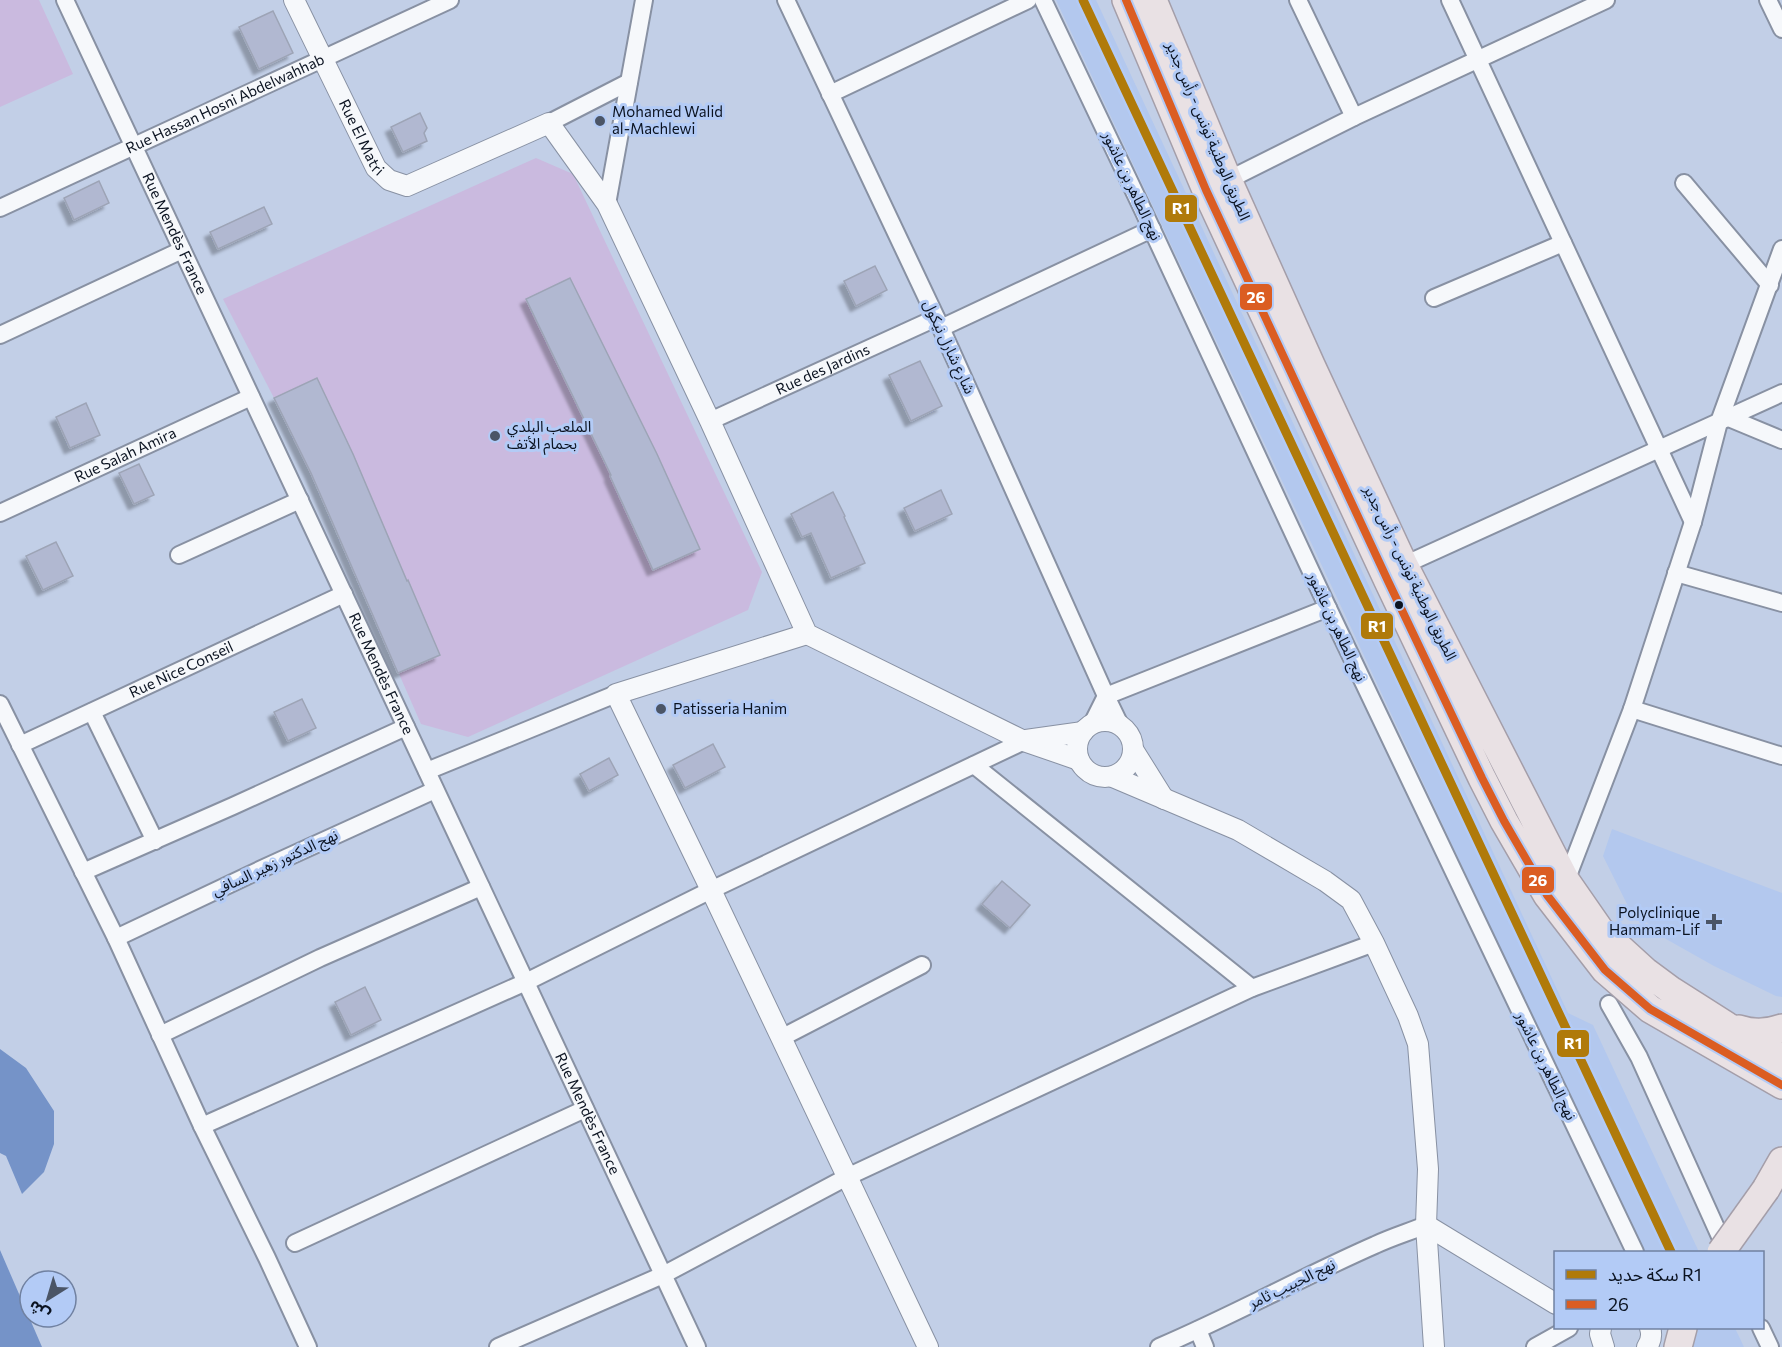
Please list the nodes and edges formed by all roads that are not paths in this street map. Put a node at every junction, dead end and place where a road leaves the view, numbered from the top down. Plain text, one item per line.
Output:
1 (65, 0) edge
2 (294, 0) edge
3 (450, 0) edge
4 (644, 0) edge
5 (786, 0) edge
6 (1028, 0) edge
7 (1043, 0) edge
8 (1126, 0) edge
9 (1153, 0) edge
10 (1298, 0) edge
11 (1450, 0) edge
12 (1606, 0) edge
13 (1768, 0) edge
14 (1782, 29) edge
15 (1477, 59) junction
16 (321, 60) junction
17 (629, 82) junction
18 (831, 94) junction
19 (1354, 117) junction
20 (549, 123) junction
21 (134, 146) junction
22 (1684, 183) dead end
23 (1217, 185) junction
24 (607, 204) junction
25 (0, 208) edge
26 (1152, 229) junction
27 (1563, 243) junction
28 (1782, 249) edge
29 (182, 250) junction
30 (1770, 285) junction
31 (1434, 298) dead end
32 (938, 323) junction
33 (0, 335) edge
34 (1782, 393) edge
35 (251, 397) junction
36 (1724, 420) junction
37 (710, 421) junction
38 (1782, 440) edge
39 (1659, 450) junction
40 (300, 500) junction
41 (0, 513) edge
42 (1693, 522) junction
43 (179, 555) dead end
44 (1404, 565) junction
45 (1676, 573) junction
46 (344, 594) junction
47 (1782, 603) edge
48 (1328, 608) junction
49 (807, 634) junction
50 (616, 694) junction
51 (1106, 696) junction
52 (0, 704) edge
53 (1632, 709) junction
54 (92, 712) junction
55 (1120, 725) junction
56 (406, 727) junction
57 (1087, 728) junction
58 (1024, 741) junction
59 (20, 745) junction
60 (1134, 751) junction
61 (1782, 756) edge
62 (1078, 760) junction
63 (974, 765) junction
64 (427, 771) junction
65 (1113, 777) junction
66 (435, 790) junction
67 (1164, 800) junction
68 (155, 841) junction
69 (83, 872) junction
70 (1566, 881) junction
71 (481, 887) junction
72 (711, 890) junction
73 (116, 938) junction
74 (1374, 943) junction
75 (922, 965) dead end
76 (526, 982) junction
77 (1252, 988) junction
78 (1610, 1004) dead end
79 (1727, 1026) junction
80 (1782, 1028) edge
81 (160, 1035) junction
82 (781, 1038) junction
83 (1782, 1057) edge
84 (1756, 1070) junction
85 (1782, 1085) edge
86 (1782, 1104) edge
87 (585, 1109) junction
88 (202, 1126) junction
89 (1782, 1161) edge
90 (847, 1177) junction
91 (1426, 1225) junction
92 (295, 1243) dead end
93 (1635, 1251) edge
94 (1722, 1251) edge
95 (1727, 1251) edge
96 (663, 1275) junction
97 (1554, 1303) edge
98 (1567, 1329) edge
99 (1601, 1329) edge
100 (1683, 1329) edge
101 (1761, 1329) edge
102 (1198, 1330) junction
103 (1433, 1346) edge
104 (308, 1347) edge
105 (498, 1347) edge
106 (697, 1347) edge
107 (928, 1347) edge
108 (1159, 1347) edge
109 (1205, 1347) edge
110 (1535, 1347) edge
111 (1604, 1347) edge
112 (1678, 1347) edge
113 (1770, 1347) edge

1 - 21 street, Rue Mendès France
2 - 16 street, Rue El Matri
3 - 16 street, Rue Hassan Hosni Abdelwahhab
4 - 17 street
5 - 18 street, شارع شارل نيكول
6 - 18 street
7 - 26 street, نهج الطاهر بن عاشور
8 - 23 highway, الطريق الوطنية تونس - رأس جدير
9 - 23 highway, الطريق الوطنية تونس - رأس جدير
10 - 19 street
11 - 15 street
12 - 15 street
13 - 14 street
15 - 19 street
15 - 27 street
16 - 20 street, Rue El Matri
16 - 21 street, Rue Hassan Hosni Abdelwahhab
17 - 20 street
17 - 24 street
18 - 32 street, شارع شارل نيكول
19 - 23 street
20 - 24 street
21 - 25 street, Rue Hassan Hosni Abdelwahhab
21 - 29 street, Rue Mendès France
22 - 30 street
23 - 44 highway, الطريق الوطنية تونس - رأس جدير
23 - 84 highway, الطريق الوطنية تونس - رأس جدير
24 - 37 street
26 - 32 street, Rue des Jardins
26 - 48 street, نهج الطاهر بن عاشور
27 - 31 street
27 - 39 street
28 - 30 street
29 - 33 street
29 - 35 street, Rue Mendès France
30 - 36 street
32 - 37 street, Rue des Jardins
32 - 51 street, شارع شارل نيكول
34 - 36 street
35 - 40 street, Rue Mendès France
35 - 41 street, Rue Salah Amira
36 - 38 street
36 - 39 street
36 - 42 street
37 - 49 street
39 - 42 street
39 - 44 street
40 - 43 street
40 - 46 street, Rue Mendès France
42 - 45 street
44 - 70 highway, الطريق الوطنية تونس - رأس جدير
45 - 47 street
45 - 53 street
46 - 54 street, Rue Nice Conseil
46 - 56 street, Rue Mendès France
48 - 51 street
48 - 93 street, نهج الطاهر بن عاشور
49 - 50 street
49 - 58 street
50 - 64 street
50 - 72 street
51 - 55 street, شارع شارل نيكول
51 - 57 street
52 - 59 street
53 - 61 street
53 - 70 street
54 - 59 street, Rue Nice Conseil
54 - 68 street
55 - 57 street
55 - 60 street
56 - 64 street, Rue Mendès France
56 - 68 street
57 - 58 street
57 - 62 street
58 - 62 street
58 - 63 street
59 - 69 street
60 - 65 street
60 - 67 street
62 - 65 street
63 - 72 street
63 - 77 street
64 - 66 street, Rue Mendès France
65 - 67 street
66 - 71 street, Rue Mendès France
66 - 73 street, نهج الدكتور زهير السافي
67 - 74 street
68 - 69 street
69 - 73 street
70 - 79 highway, الطريق الوطنية تونس - رأس جدير
71 - 76 street, Rue Mendès France
71 - 81 street
72 - 76 street
72 - 82 street
73 - 81 street
74 - 77 street
74 - 91 street
75 - 82 street
76 - 87 street, Rue Mendès France
76 - 88 street
77 - 90 street
78 - 95 street
79 - 80 highway
79 - 83 highway, الطريق الوطنية تونس - رأس جدير
81 - 88 street
82 - 90 street
84 - 85 highway, الطريق الوطنية تونس - رأس جدير
84 - 86 highway
87 - 92 street
87 - 96 street, Rue Mendès France
88 - 104 street
89 - 94 highway, bridge
90 - 96 street
90 - 107 street
91 - 97 street
91 - 102 street, نهج الحبيب ثامر
91 - 103 street
96 - 105 street
96 - 106 street, Rue Mendès France
98 - 110 street
99 - 111 street
100 - 112 highway
101 - 113 street
102 - 108 street, نهج الحبيب ثامر
102 - 109 street

